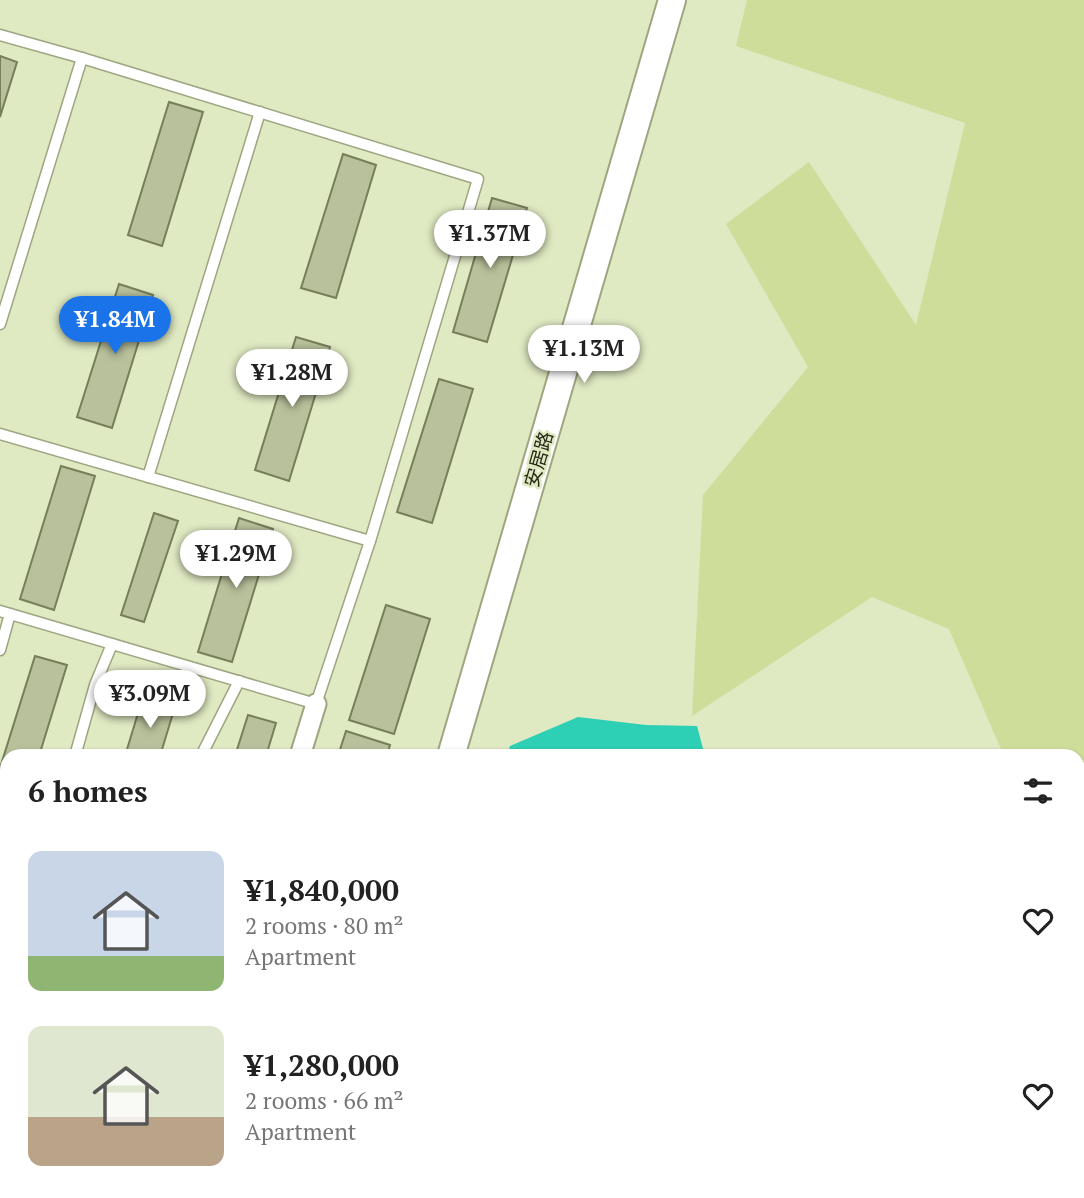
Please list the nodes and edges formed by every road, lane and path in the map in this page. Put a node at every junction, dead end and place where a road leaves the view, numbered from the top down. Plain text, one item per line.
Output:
1 (671, 0) edge
2 (0, 35) edge
3 (82, 58) junction
4 (260, 112) junction
5 (0, 324) edge
6 (0, 434) edge
7 (148, 477) junction
8 (370, 541) junction
9 (5, 612) edge
10 (112, 643) junction
11 (0, 650) edge
12 (239, 681) junction
13 (316, 704) junction
14 (77, 749) edge
15 (205, 749) edge
16 (302, 749) edge
17 (453, 749) edge

1 - 17 street, 安居路
2 - 3 lane
3 - 4 lane
3 - 5 lane
4 - 7 lane
4 - 8 lane
6 - 7 lane
7 - 8 lane
8 - 13 lane
9 - 10 lane
9 - 11 lane
10 - 12 lane
10 - 14 lane
12 - 13 lane
12 - 15 lane
13 - 16 street

